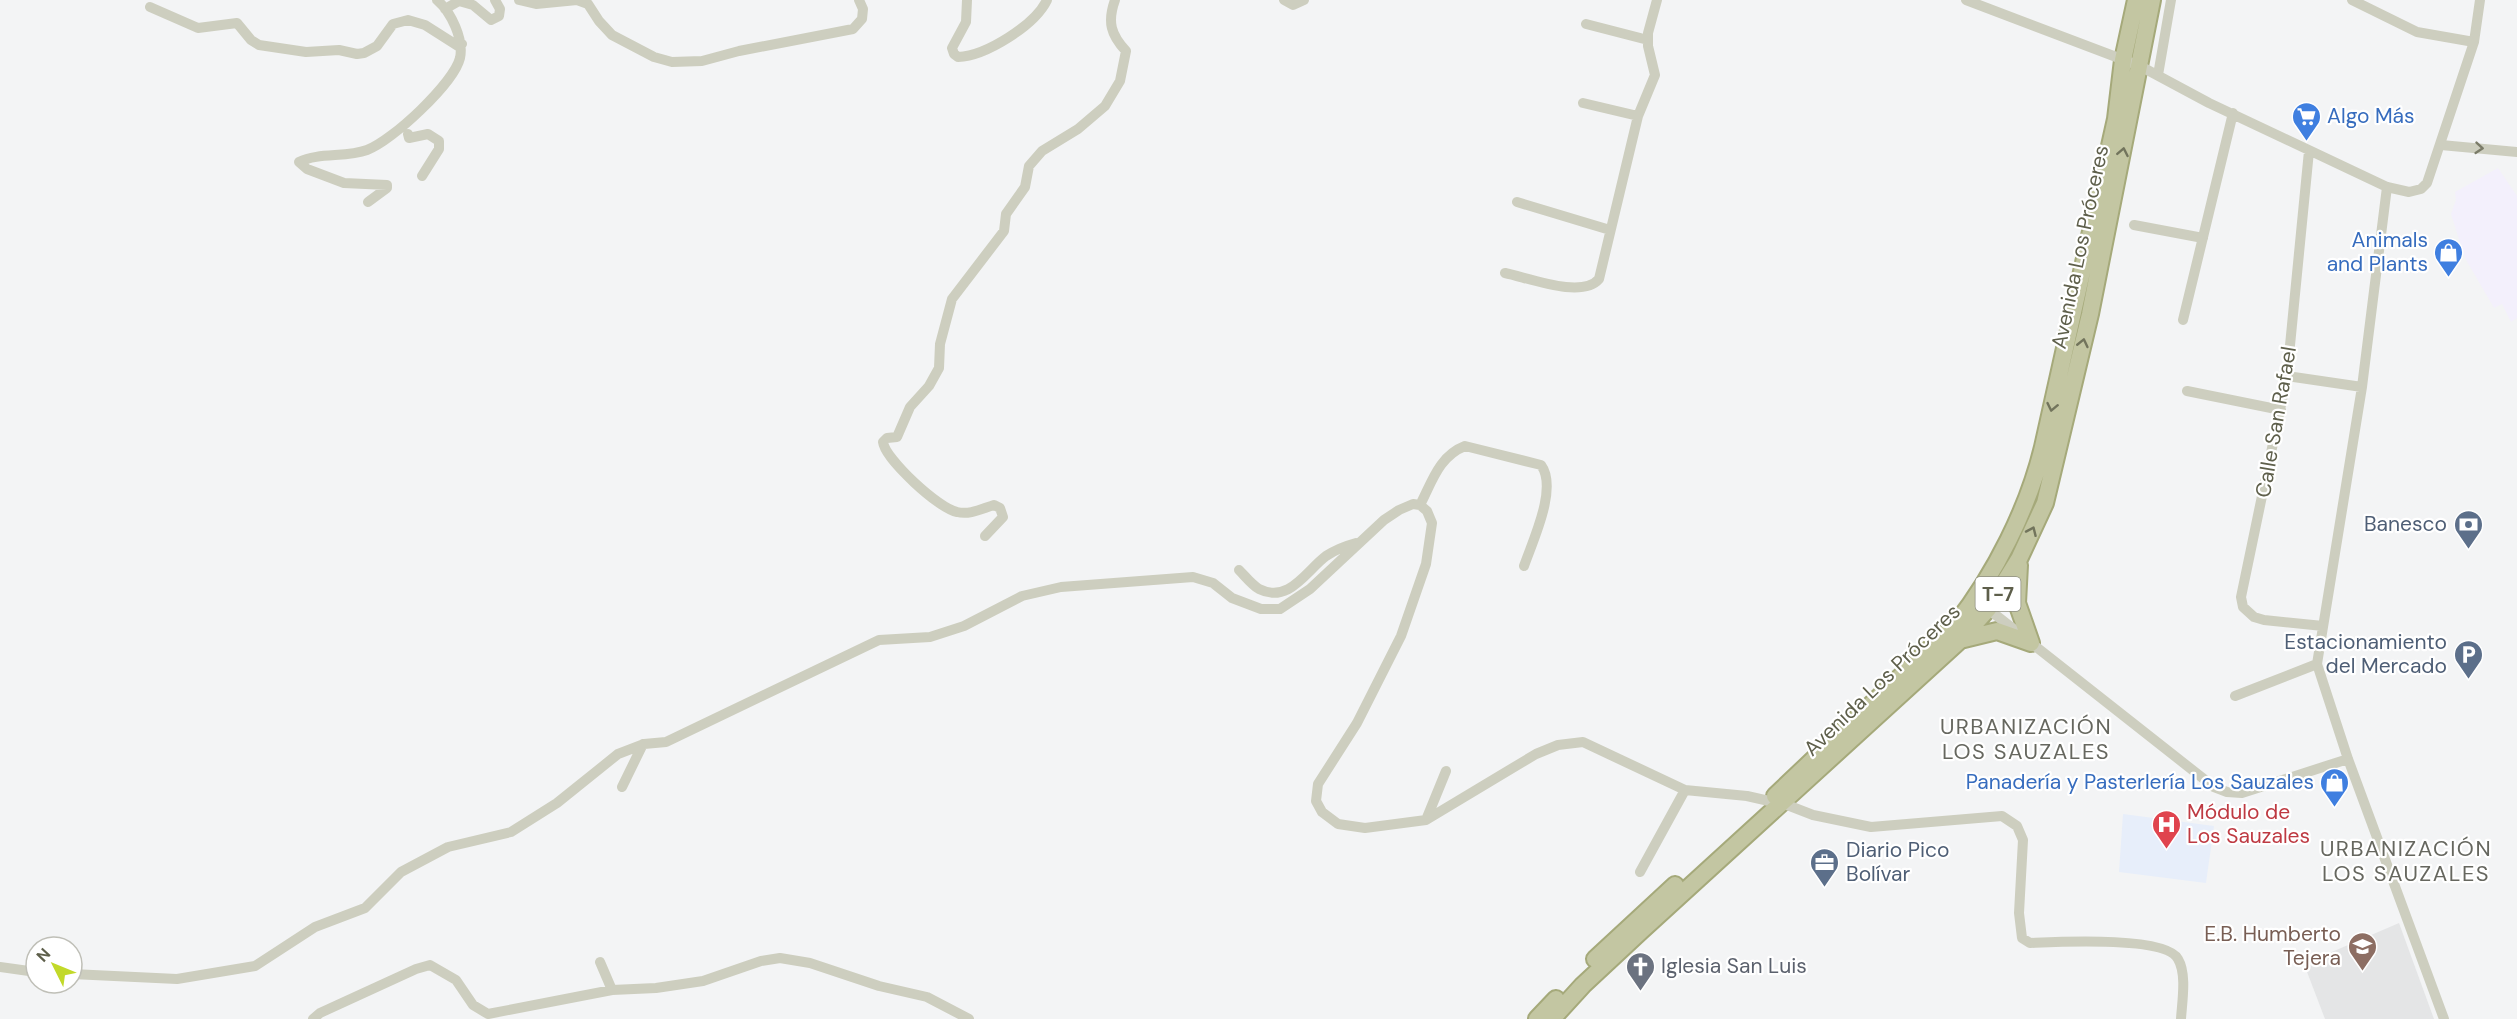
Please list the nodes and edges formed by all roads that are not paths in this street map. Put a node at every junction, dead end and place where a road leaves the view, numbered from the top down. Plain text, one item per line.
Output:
1 (437, 0) edge
2 (495, 0) edge
3 (519, 0) edge
4 (859, 0) edge
5 (967, 0) edge
6 (1047, 0) edge
7 (1115, 0) edge
8 (1284, 0) edge
9 (1304, 0) edge
10 (1657, 0) edge
11 (1966, 0) edge
12 (2136, 0) edge
13 (2152, 0) edge
14 (2171, 0) edge
15 (2352, 0) edge
16 (2480, 0) edge
17 (150, 7) dead end
18 (445, 9) junction
19 (1586, 24) dead end
20 (1648, 40) junction
21 (2474, 42) junction
22 (462, 44) junction
23 (2123, 60) junction
24 (2140, 66) junction
25 (2158, 75) junction
26 (1583, 103) dead end
27 (2233, 113) junction
28 (1638, 116) junction
29 (412, 117) junction
30 (2441, 145) junction
31 (2309, 151) junction
32 (2517, 152) edge
33 (422, 176) dead end
34 (2387, 188) junction
35 (368, 202) dead end
36 (1517, 202) dead end
37 (2134, 225) dead end
38 (1610, 230) junction
39 (2203, 238) junction
40 (1505, 273) dead end
41 (2182, 320) dead end
42 (2287, 376) junction
43 (2362, 387) junction
44 (2187, 391) dead end
45 (2281, 410) junction
46 (1420, 505) junction
47 (985, 536) dead end
48 (1362, 541) junction
49 (2019, 559) junction
50 (1524, 566) dead end
51 (1239, 570) dead end
52 (1982, 604) junction
53 (2323, 626) junction
54 (1959, 641) junction
55 (2031, 643) junction
56 (2317, 664) junction
57 (2235, 696) dead end
58 (644, 744) junction
59 (2348, 759) junction
60 (1446, 771) dead end
61 (622, 787) dead end
62 (1685, 790) junction
63 (1776, 802) junction
64 (1426, 820) junction
65 (1640, 872) dead end
66 (600, 962) dead end
67 (0, 967) edge
68 (24, 970) edge
69 (84, 975) edge
70 (612, 990) junction
71 (963, 1017) edge
72 (313, 1019) edge
73 (1537, 1019) edge
74 (1552, 1019) edge
75 (2181, 1019) edge
76 (2444, 1019) edge

1 - 18 street
2 - 18 street
3 - 4 street
5 - 6 street
7 - 47 street
8 - 9 street
10 - 20 street
11 - 23 street
12 - 23 highway, Avenida Los Próceres / T-7
13 - 24 highway, Avenida Los Próceres / T-7
14 - 25 street
15 - 21 street
16 - 21 street
17 - 22 street
18 - 22 street
19 - 20 street
20 - 28 street
21 - 30 street
22 - 29 street
23 - 24 street
23 -> 52 highway, Avenida Los Próceres / T-7
24 - 25 street
49 -> 24 highway, Avenida Los Próceres / T-7
25 - 27 street
26 - 28 street
27 - 31 street
27 - 39 street
28 - 38 street
29 - 33 street
29 - 35 street
30 -> 32 street
30 - 34 street
31 - 34 street
31 - 42 street, Calle San Rafael
34 - 43 street
36 - 38 street
37 - 39 street
38 - 40 street
39 - 41 street
42 - 43 street
42 - 45 street, Calle San Rafael
43 - 53 street
44 - 45 street
45 - 53 street, Calle San Rafael
46 - 48 street
46 - 50 street
46 - 64 street
48 - 51 street
48 - 58 street
49 - 52 highway, Avenida Los Próceres / T-7
49 - 55 highway, T-7
52 - 54 highway, Avenida Los Próceres / T-7
52 - 55 street
52 - 63 highway, Avenida Los Próceres / T-7
53 - 56 street
54 - 55 highway
54 - 63 highway, Avenida Los Próceres / T-7
55 - 59 street
56 - 57 street
56 - 59 street
58 - 61 street
58 - 69 street
59 - 76 street
60 - 64 street
62 - 63 street
62 - 64 street
62 - 65 street
63 - 73 highway, Avenida Los Próceres / T-7
63 - 74 highway, Avenida Los Próceres / T-7
63 - 75 street
66 - 70 street
67 - 68 street
70 - 71 street
70 - 72 street

